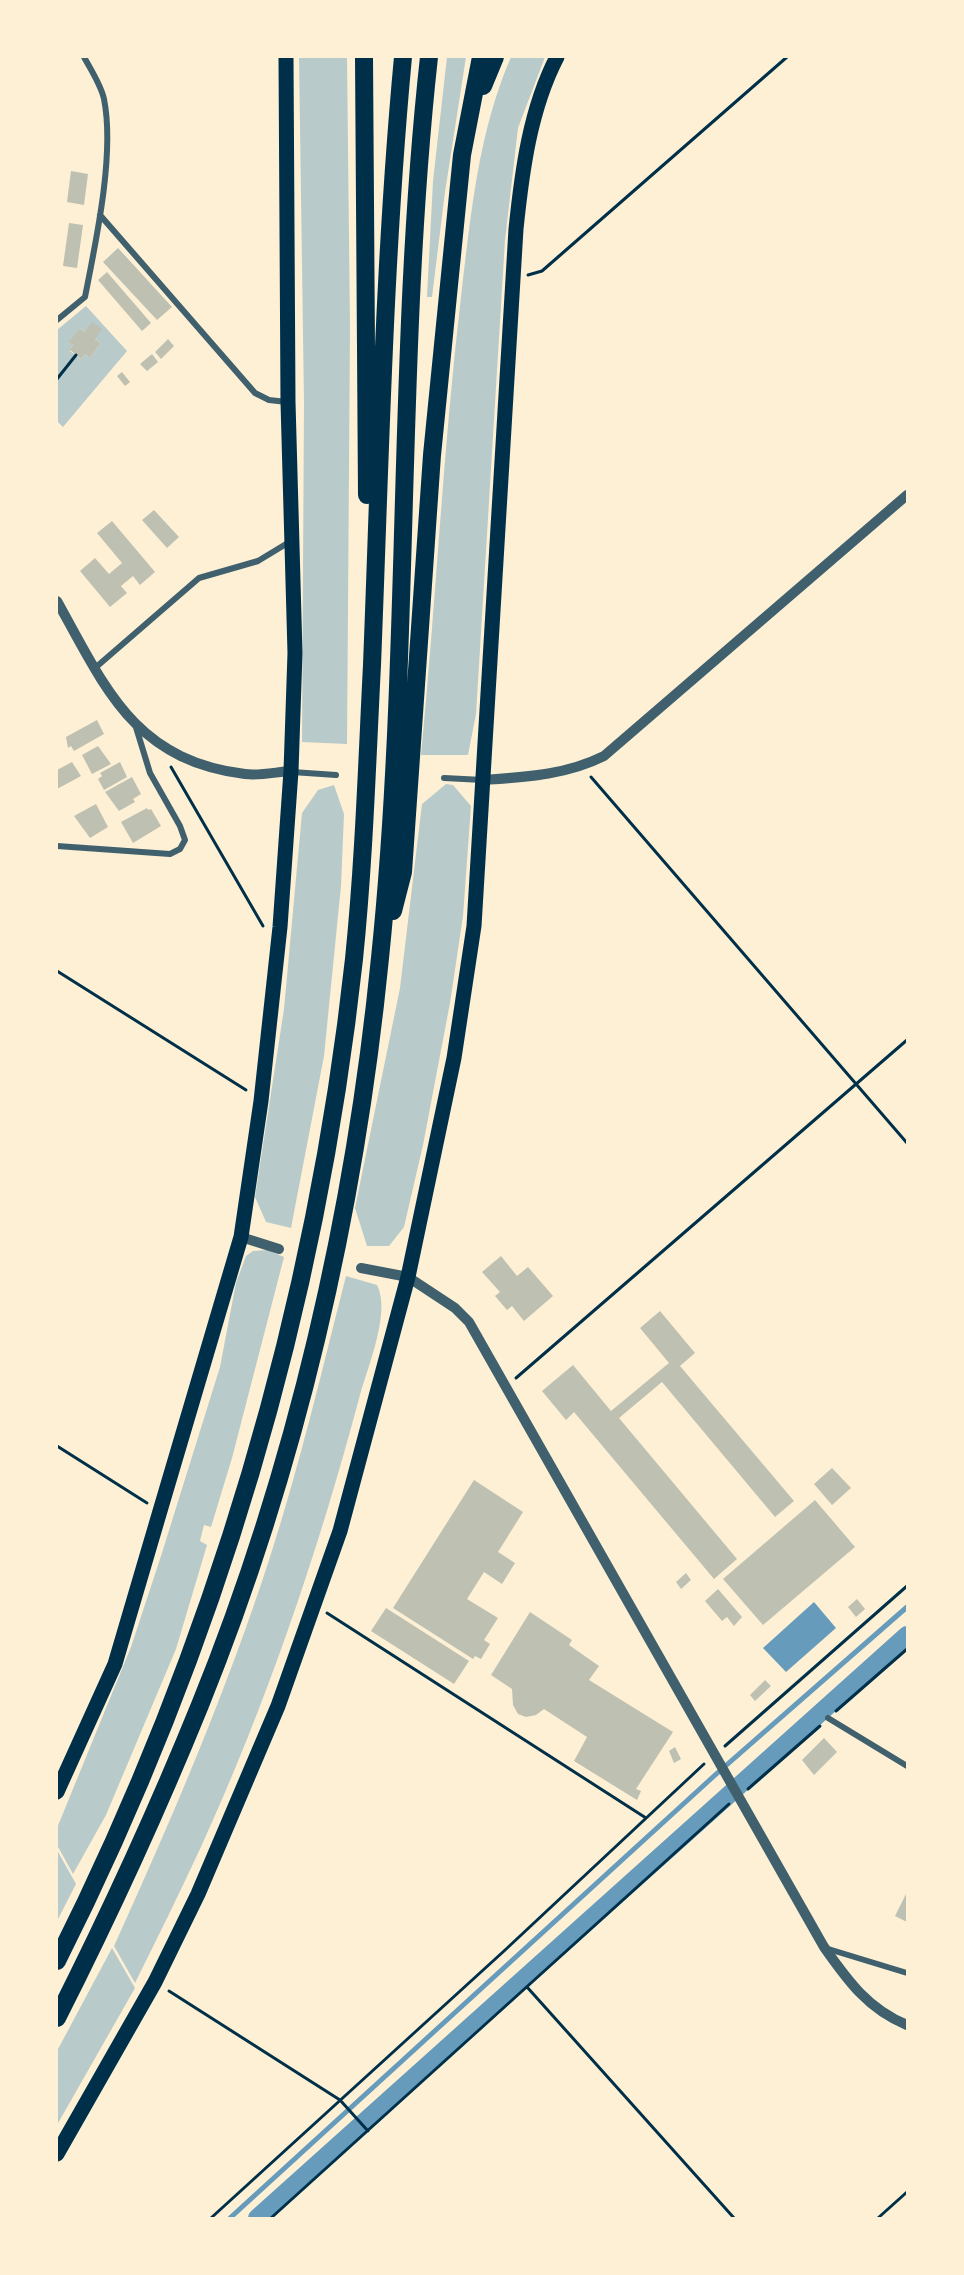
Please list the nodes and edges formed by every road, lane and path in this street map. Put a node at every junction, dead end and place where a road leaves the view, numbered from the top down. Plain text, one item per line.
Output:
1 (84, 57) edge
2 (286, 57) edge
3 (364, 57) edge
4 (403, 57) edge
5 (429, 57) edge
6 (481, 57) edge
7 (495, 57) edge
8 (557, 57) edge
9 (788, 57) edge
10 (462, 155) junction
11 (100, 215) junction
12 (513, 279) junction
13 (57, 320) edge
14 (76, 355) dead end
15 (57, 379) edge
16 (288, 402) junction
17 (907, 495) edge
18 (293, 540) junction
19 (57, 601) edge
20 (95, 668) junction
21 (370, 689) junction
22 (135, 724) junction
23 (167, 761) dead end
24 (582, 767) junction
25 (291, 771) junction
26 (336, 775) dead end
27 (444, 778) dead end
28 (484, 780) junction
29 (57, 846) edge
30 (263, 926) dead end
31 (380, 959) junction
32 (57, 971) edge
33 (907, 1040) edge
34 (856, 1084) junction
35 (261, 1101) junction
36 (907, 1143) edge
37 (241, 1237) junction
38 (279, 1249) dead end
39 (361, 1268) dead end
40 (408, 1277) junction
41 (507, 1385) junction
42 (57, 1446) edge
43 (160, 1511) junction
44 (907, 1586) edge
45 (315, 1606) junction
46 (907, 1649) edge
47 (828, 1718) junction
48 (715, 1754) junction
49 (907, 1766) edge
50 (57, 1792) edge
51 (739, 1795) junction
52 (646, 1818) junction
53 (824, 1947) junction
54 (57, 1961) edge
55 (907, 1973) edge
56 (154, 1982) junction
57 (527, 1987) junction
58 (57, 2018) edge
59 (907, 2025) edge
60 (340, 2100) junction
61 (368, 2131) junction
62 (57, 2154) edge
63 (907, 2192) edge
64 (211, 2218) edge
65 (272, 2218) edge
66 (734, 2218) edge
67 (878, 2218) edge

1 - 11 street
2 - 16 main road
3 - 21 highway
4 - 21 highway
5 - 31 highway
6 - 10 highway
7 - 10 highway
8 - 12 main road
9 - 12 path
10 - 31 highway
11 - 13 street
11 - 16 street
12 - 28 main road
14 - 15 path
16 - 18 main road
17 - 24 street
18 - 20 street
18 - 25 main road
19 - 20 street
20 - 22 street
21 - 54 highway
22 - 25 street
22 - 29 street
23 - 30 path
24 - 28 street
24 - 34 path
25 - 26 street
25 - 35 main road
27 - 28 street
28 - 40 main road
31 - 58 highway
32 - 35 path
33 - 34 path
34 - 36 path
34 - 41 path
35 - 37 main road
37 - 38 street
37 - 43 main road
39 - 40 street
40 - 41 street
40 - 45 main road
41 - 48 street
42 - 43 path
43 - 50 main road
44 - 48 path
45 - 52 path
45 - 56 main road
46 - 47 path
47 - 49 street
47 - 51 path
48 - 51 street
48 - 52 path
51 - 53 street
51 - 57 path
52 - 60 path
53 - 55 street
53 - 59 street
56 - 60 path
56 - 62 main road
57 - 61 path
57 - 66 path
60 - 61 path
60 - 64 path
61 - 65 path
63 - 67 path

